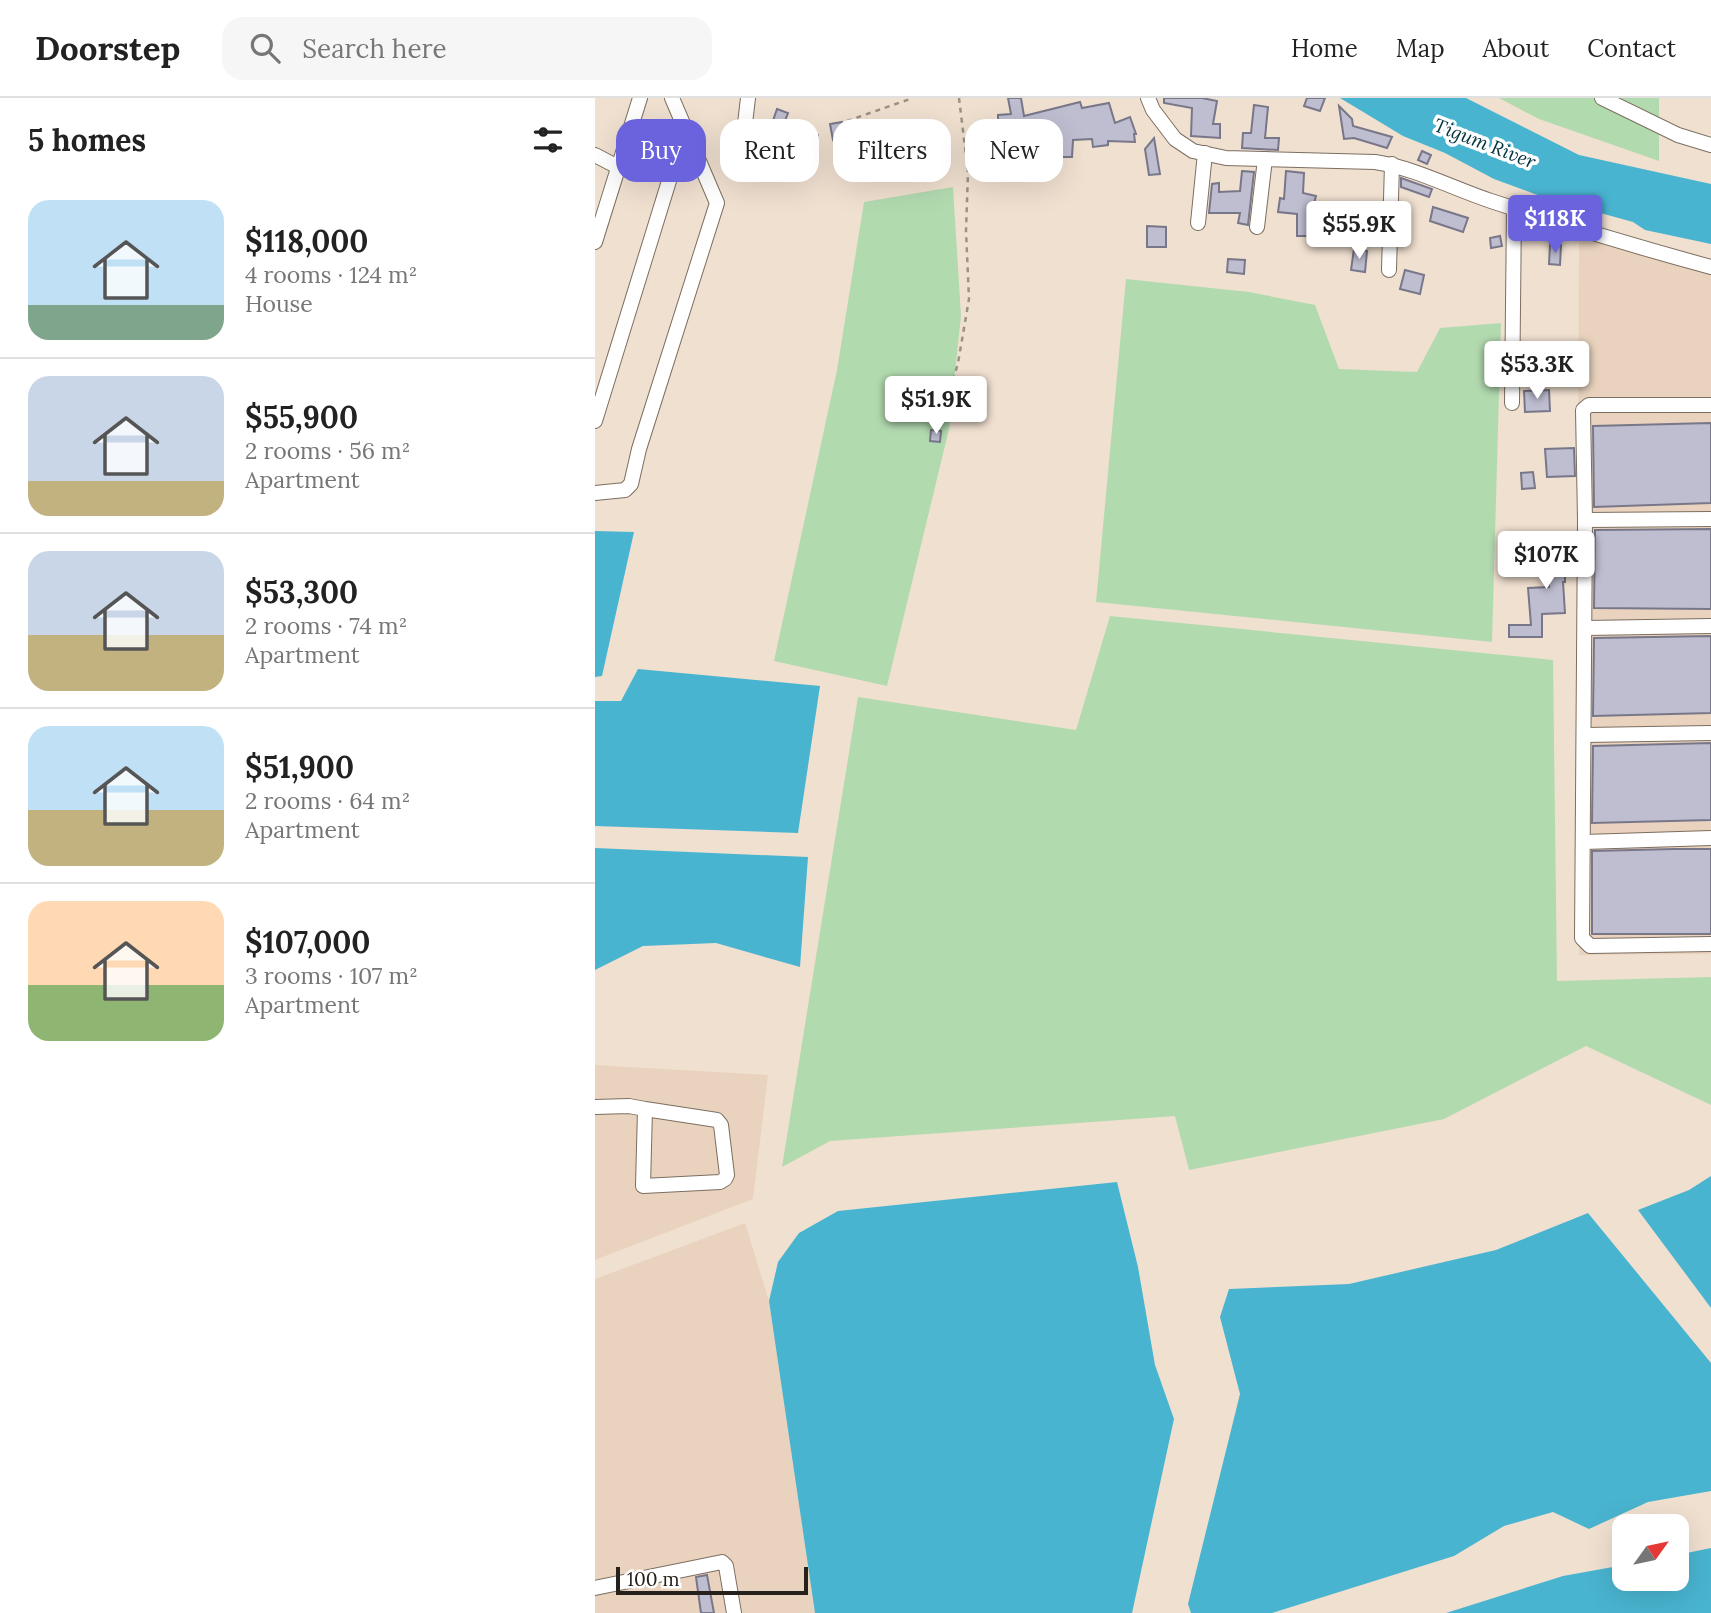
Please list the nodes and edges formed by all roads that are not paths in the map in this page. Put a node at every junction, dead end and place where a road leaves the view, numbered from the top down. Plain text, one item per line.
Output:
1 (640, 98) edge
2 (672, 98) edge
3 (748, 98) edge
4 (1148, 98) edge
5 (1602, 98) edge
6 (633, 119) edge
7 (681, 119) edge
8 (746, 119) edge
9 (1711, 145) edge
10 (1205, 153) junction
11 (595, 155) edge
12 (1265, 159) junction
13 (1392, 164) junction
14 (616, 166) edge
15 (616, 174) edge
16 (706, 178) edge
17 (669, 182) edge
18 (1514, 209) junction
19 (1198, 223) dead end
20 (1257, 227) dead end
21 (595, 242) edge
22 (1711, 267) edge
23 (1389, 270) dead end
24 (1512, 403) dead end
25 (1711, 405) edge
26 (595, 421) edge
27 (595, 493) edge
28 (1711, 519) edge
29 (1585, 520) junction
30 (1711, 626) edge
31 (1585, 628) junction
32 (1711, 733) edge
33 (1585, 735) junction
34 (1711, 838) edge
35 (1584, 842) junction
36 (1711, 944) edge
37 (595, 1107) edge
38 (645, 1109) junction
39 (595, 1588) edge
40 (734, 1613) edge

1 - 6 street
2 - 7 street
3 - 8 street
4 - 10 street
5 - 9 street
10 - 12 street
10 - 19 street
11 - 14 street
12 - 13 street
12 - 20 street
13 - 18 street
13 - 23 street
15 - 21 street
16 - 27 street
17 - 26 street
18 - 22 street
18 - 24 street
25 - 29 street
28 - 29 street
29 - 31 street
30 - 31 street
31 - 33 street
32 - 33 street
33 - 35 street
34 - 35 street
35 - 36 street
37 - 38 street
38 - 38 street
39 - 40 street

